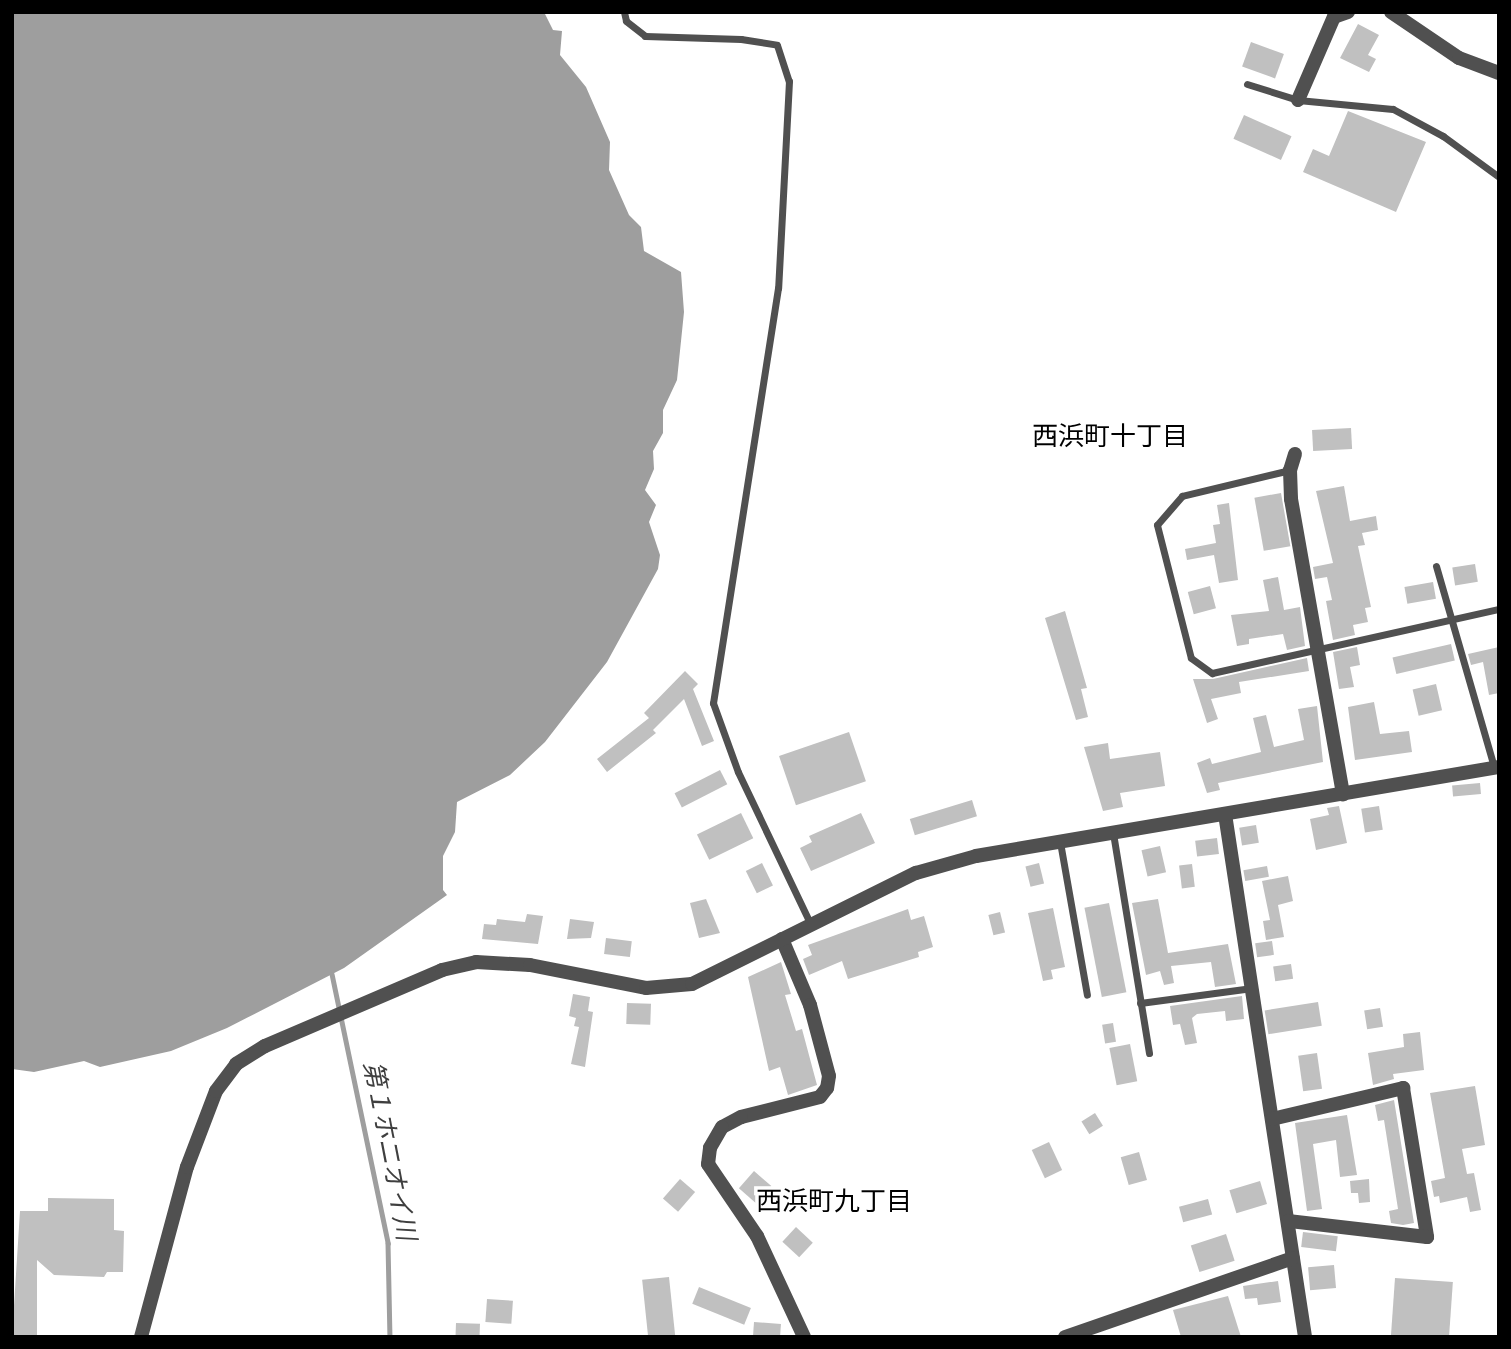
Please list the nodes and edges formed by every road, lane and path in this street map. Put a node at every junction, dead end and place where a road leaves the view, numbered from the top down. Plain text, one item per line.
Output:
1 (624, 12) edge
2 (1348, 12) edge
3 (1391, 12) edge
4 (1499, 73) edge
5 (1247, 84) dead end
6 (1298, 100) junction
7 (1499, 177) edge
8 (1295, 454) dead end
9 (1290, 470) junction
10 (1436, 566) dead end
11 (1499, 609) edge
12 (1450, 621) junction
13 (1317, 647) junction
14 (1496, 767) edge
15 (1343, 794) junction
16 (1225, 814) junction
17 (1113, 833) junction
18 (1060, 842) junction
19 (810, 923) junction
20 (782, 939) junction
21 (1252, 988) junction
22 (1087, 995) dead end
23 (1140, 1003) junction
24 (1149, 1053) dead end
25 (1272, 1119) junction
26 (1288, 1221) junction
27 (1293, 1258) junction
28 (141, 1337) edge
29 (804, 1337) edge
30 (1065, 1337) edge
31 (1305, 1337) edge

1 - 19 lane
2 - 6 street
3 - 4 street
5 - 6 lane
6 - 7 lane
8 - 9 street
9 - 13 street
9 - 13 lane
10 - 12 lane
11 - 12 lane
12 - 13 lane
12 - 14 lane
13 - 15 street
14 - 15 street
15 - 16 street
16 - 17 street
16 - 21 street
17 - 18 street
17 - 23 lane
18 - 19 street
18 - 22 lane
19 - 20 street
20 - 28 street
20 - 29 street
21 - 23 lane
21 - 25 street
23 - 24 lane
25 - 26 street
25 - 26 street
26 - 27 street
27 - 30 street
27 - 31 street

